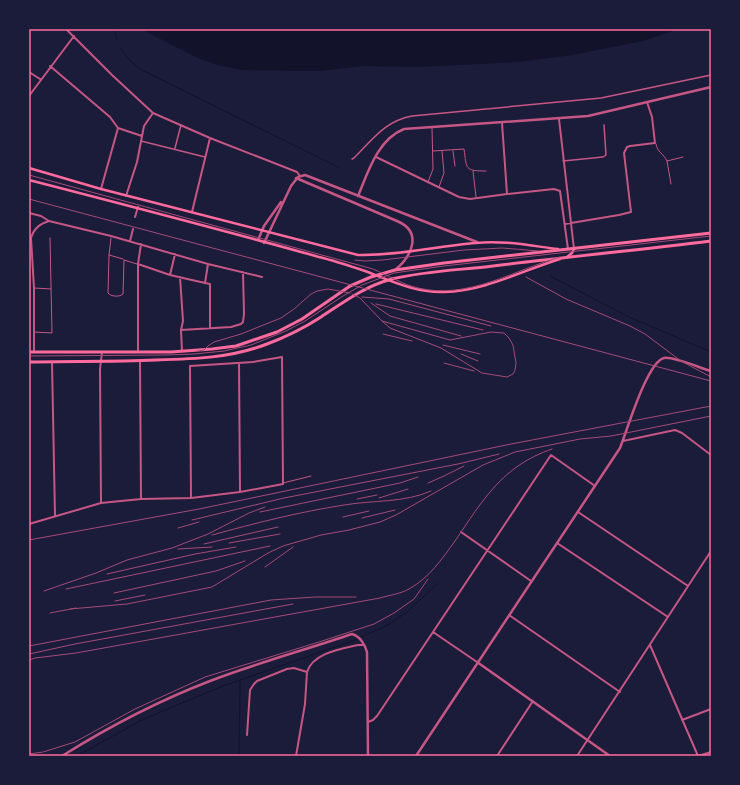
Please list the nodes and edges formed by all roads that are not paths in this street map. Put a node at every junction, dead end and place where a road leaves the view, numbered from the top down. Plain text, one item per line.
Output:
1 (66, 29) edge
2 (74, 36) junction
3 (50, 66) junction
4 (29, 72) edge
5 (711, 76) edge
6 (40, 79) junction
7 (711, 87) edge
8 (29, 96) edge
9 (647, 102) junction
10 (153, 112) junction
11 (559, 119) junction
12 (502, 123) junction
13 (181, 125) junction
14 (604, 125) dead end
15 (432, 127) junction
16 (118, 128) junction
17 (142, 136) junction
18 (210, 138) junction
19 (141, 141) junction
20 (655, 143) junction
21 (175, 149) junction
22 (442, 150) junction
23 (453, 150) junction
24 (433, 151) junction
25 (376, 156) junction
26 (206, 157) junction
27 (683, 157) dead end
28 (352, 159) dead end
29 (667, 160) junction
30 (563, 161) junction
31 (455, 166) dead end
32 (29, 168) edge
33 (473, 171) junction
34 (486, 171) dead end
35 (300, 176) junction
36 (296, 178) junction
37 (29, 180) edge
38 (428, 182) junction
39 (671, 184) dead end
40 (438, 187) junction
41 (101, 189) junction
42 (507, 194) junction
43 (126, 196) junction
44 (358, 196) junction
45 (285, 197) junction
46 (476, 198) junction
47 (138, 207) junction
48 (192, 212) junction
49 (29, 213) edge
50 (135, 217) dead end
51 (49, 221) junction
52 (571, 223) junction
53 (565, 224) junction
54 (133, 229) dead end
55 (262, 230) junction
56 (269, 232) junction
57 (711, 233) edge
58 (111, 236) junction
59 (30, 238) edge
60 (50, 238) dead end
61 (130, 241) junction
62 (257, 241) junction
63 (711, 241) edge
64 (478, 242) junction
65 (264, 243) junction
66 (141, 244) junction
67 (568, 249) junction
68 (574, 249) junction
69 (563, 250) junction
70 (175, 254) junction
71 (109, 255) junction
72 (564, 258) junction
73 (124, 260) junction
74 (138, 264) junction
75 (208, 264) junction
76 (395, 270) junction
77 (243, 272) junction
78 (170, 274) junction
79 (180, 277) junction
80 (262, 277) dead end
81 (206, 282) junction
82 (34, 288) junction
83 (52, 289) junction
84 (210, 328) junction
85 (181, 330) junction
86 (29, 332) edge
87 (34, 332) junction
88 (182, 351) junction
89 (29, 352) edge
90 (34, 352) junction
91 (102, 352) junction
92 (138, 352) junction
93 (140, 361) junction
94 (29, 362) edge
95 (52, 362) junction
96 (102, 362) junction
97 (239, 363) junction
98 (711, 371) edge
99 (623, 441) junction
100 (711, 455) edge
101 (311, 476) dead end
102 (283, 484) junction
103 (595, 486) junction
104 (240, 492) junction
105 (191, 498) junction
106 (141, 499) junction
107 (101, 503) junction
108 (578, 512) junction
109 (55, 516) junction
110 (29, 524) edge
111 (461, 532) dead end
112 (557, 544) junction
113 (711, 551) edge
114 (486, 552) junction
115 (531, 581) junction
116 (688, 586) junction
117 (509, 614) junction
118 (668, 618) junction
119 (433, 632) junction
120 (363, 643) junction
121 (650, 645) junction
122 (477, 662) junction
123 (307, 672) junction
124 (620, 692) junction
125 (533, 701) junction
126 (711, 709) edge
127 (682, 720) junction
128 (368, 722) junction
129 (247, 735) dead end
130 (588, 740) junction
131 (711, 752) edge
132 (62, 756) edge
133 (296, 756) edge
134 (368, 756) edge
135 (416, 756) edge
136 (497, 756) edge
137 (577, 756) edge
138 (610, 756) edge
139 (698, 756) edge

1 - 2 street
2 - 3 street
2 - 10 street
3 - 6 street
3 - 16 street
4 - 6 street
5 - 28 street
6 - 8 street
7 - 9 street
9 - 11 street
9 - 20 street
10 - 13 street
10 - 17 street
11 - 12 street
11 - 30 street
12 - 15 street
12 - 42 street
13 - 18 street
13 - 21 street
14 - 30 street
15 - 24 lane
15 - 25 street
16 - 17 street
16 - 41 street
17 - 19 street
18 - 26 street
18 - 35 street
19 - 21 street
19 - 43 street
20 - 29 lane
20 - 52 street
21 - 26 street
22 - 23 lane
22 - 24 lane
22 - 40 lane
23 - 31 lane
23 - 33 lane
24 - 38 lane
25 - 38 street
25 - 44 street
26 - 48 street
27 - 29 lane
29 - 39 lane
30 - 52 street
32 - 41 main road
33 - 34 lane
33 - 46 lane
35 - 36 street
35 - 44 street
36 - 45 street
36 - 76 street
37 - 47 main road
38 - 40 street
40 - 46 street
41 - 43 main road
42 - 46 street
42 - 53 street
43 - 48 main road
44 - 64 street
45 - 55 street
45 - 56 street
47 - 50 street
47 - 62 main road
48 - 55 main road
49 - 51 street
51 - 58 street
51 - 59 street
52 - 53 street
52 - 68 street
53 - 67 street
54 - 61 street
55 - 56 main road
55 - 62 street
56 - 64 main road
56 - 65 street
57 - 68 main road
58 - 61 street
58 - 71 lane
59 - 82 street
60 - 83 lane
61 - 66 street
62 - 65 main road
63 - 72 main road
64 - 69 main road
65 - 72 main road
66 - 70 street
66 - 74 street
67 - 68 main road
67 - 69 main road
68 - 72 main road
69 - 76 main road
70 - 75 street
70 - 78 street
71 - 73 lane
71 - 73 lane
72 - 93 main road
73 - 74 lane
74 - 78 street
74 - 92 street
75 - 77 street
75 - 81 street
76 - 88 main road
77 - 80 street
77 - 84 street
78 - 79 street
79 - 81 street
79 - 85 street
81 - 84 street
82 - 83 lane
82 - 87 street
83 - 87 lane
84 - 85 street
85 - 88 street
86 - 87 street
87 - 90 street
88 - 92 main road
89 - 90 main road
90 - 91 main road
91 - 92 main road
91 - 96 street
93 - 96 main road
93 - 106 street
94 - 95 main road
95 - 96 main road
95 - 109 street
96 - 107 street
97 - 102 street
97 - 104 street
97 - 105 street
98 - 99 street
99 - 100 street
99 - 103 street
101 - 102 lane
102 - 104 street
103 - 108 street
103 - 114 street
104 - 105 street
105 - 106 street
106 - 107 street
107 - 109 street
108 - 112 street
108 - 116 street
109 - 110 street
111 - 114 street
112 - 115 street
112 - 118 street
113 - 116 street
114 - 115 street
114 - 119 street
115 - 117 street
116 - 118 street
117 - 122 street
117 - 124 street
118 - 121 street
119 - 122 street
119 - 128 street
120 - 123 street
120 - 128 street
120 - 132 street
121 - 124 street
121 - 127 street
122 - 125 street
122 - 135 street
123 - 129 street
123 - 133 street
124 - 130 street
125 - 130 street
125 - 136 street
126 - 127 street
127 - 139 street
128 - 134 street
130 - 137 street
130 - 138 street
131 - 139 street

